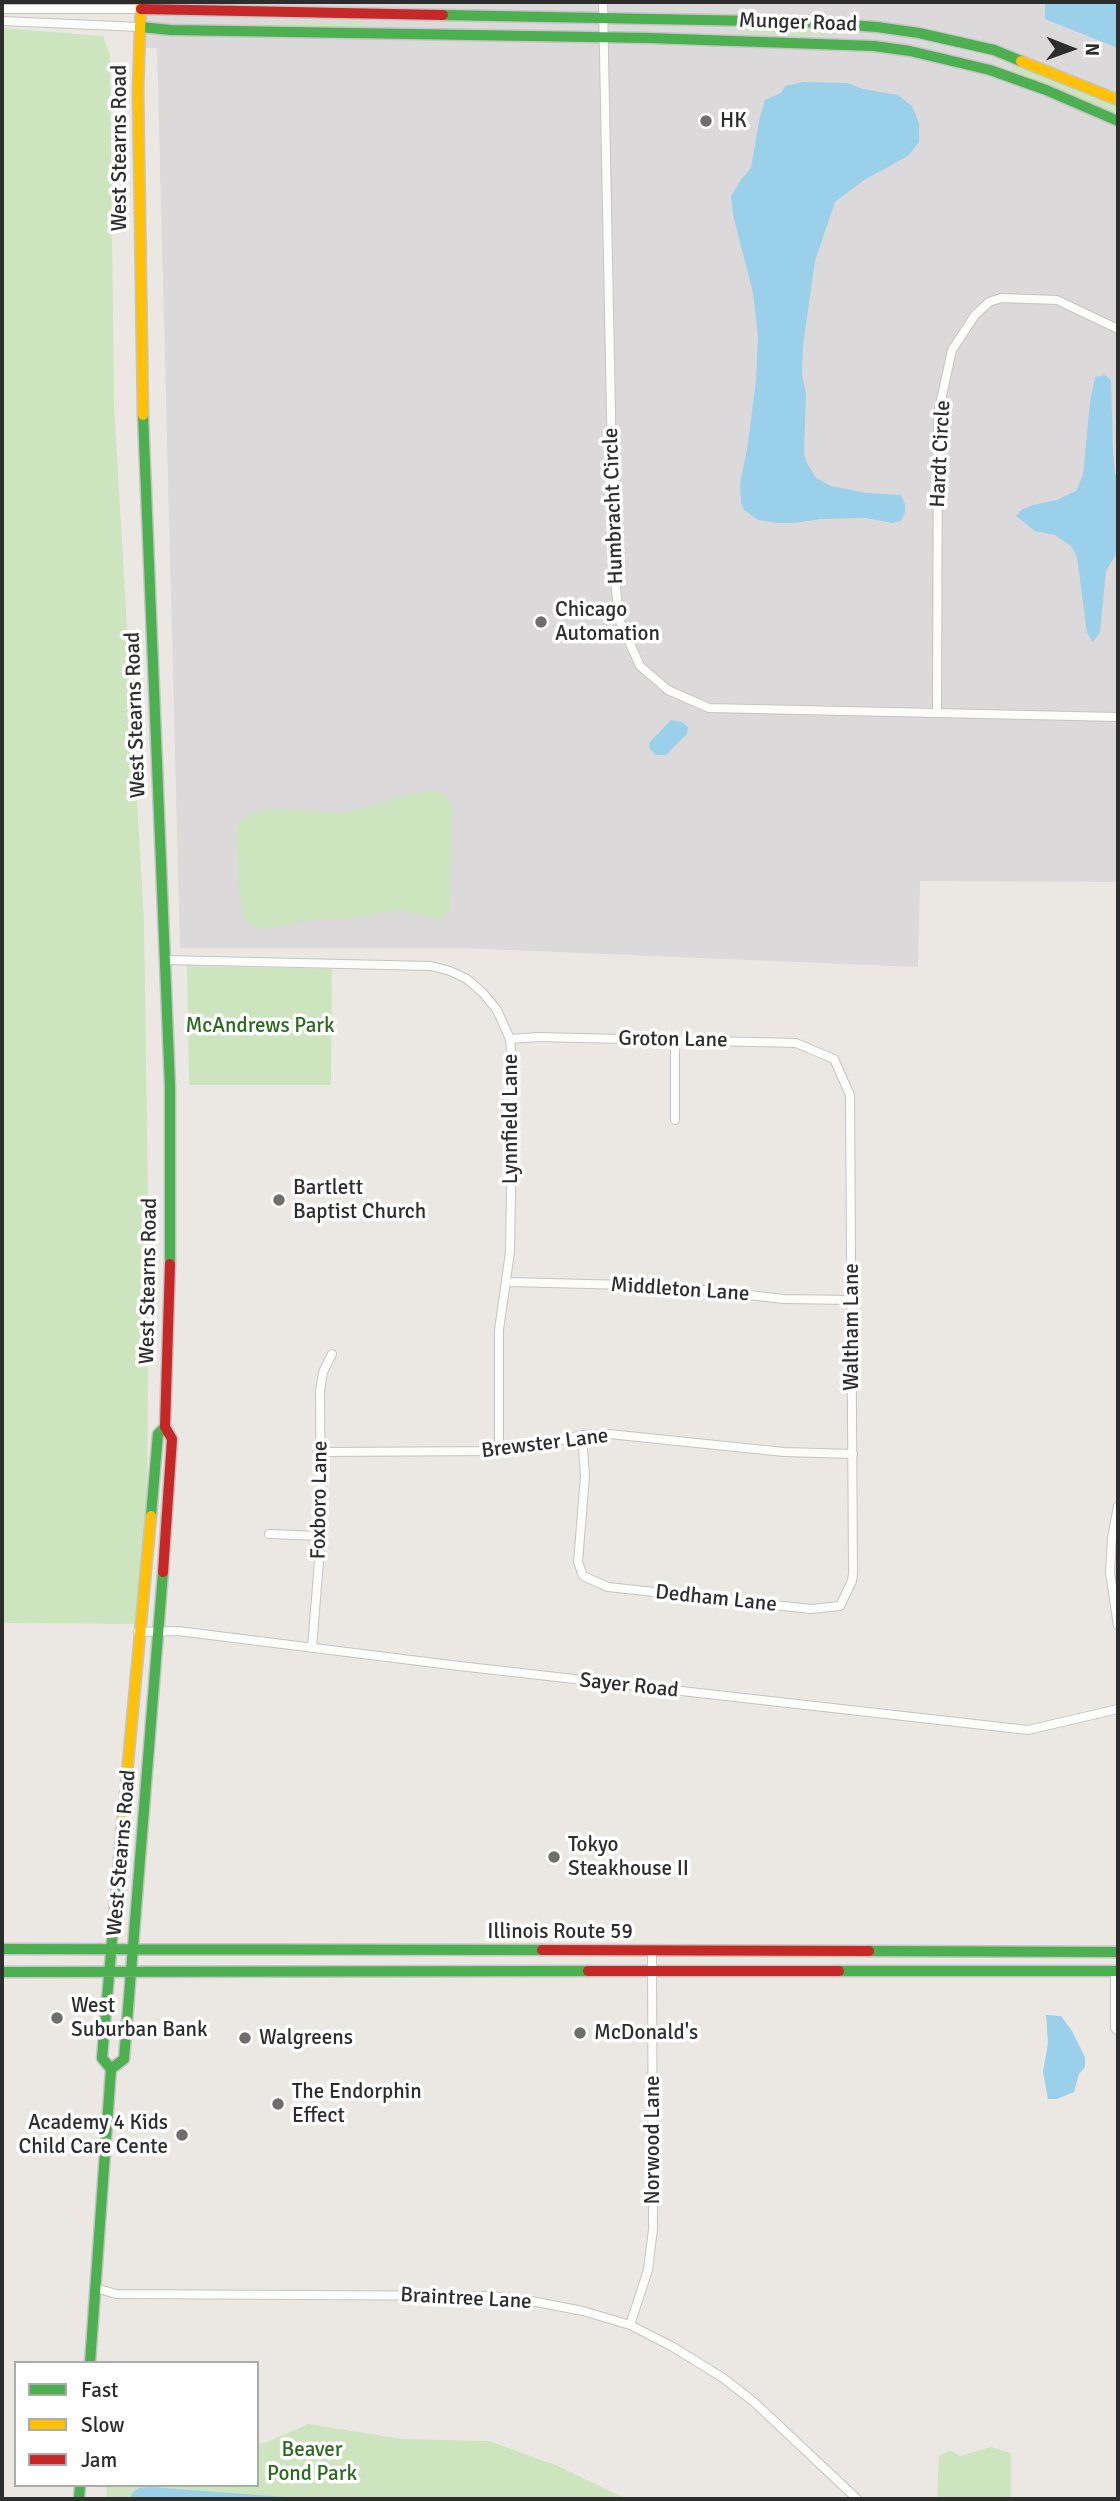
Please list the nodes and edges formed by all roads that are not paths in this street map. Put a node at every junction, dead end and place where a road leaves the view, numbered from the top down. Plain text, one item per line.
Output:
1 (603, 2) edge
2 (141, 5) edge
3 (2, 9) edge
4 (603, 18) junction
5 (2, 22) edge
6 (140, 27) junction
7 (603, 37) junction
8 (1118, 100) edge
9 (1118, 121) edge
10 (1118, 329) edge
11 (937, 713) junction
12 (1118, 717) edge
13 (166, 960) junction
14 (510, 1039) junction
15 (675, 1039) junction
16 (834, 1059) joint
17 (675, 1120) dead end
18 (507, 1282) junction
19 (852, 1300) junction
20 (332, 1354) dead end
21 (165, 1427) junction
22 (582, 1435) junction
23 (499, 1451) junction
24 (321, 1452) junction
25 (853, 1454) junction
26 (1118, 1506) edge
27 (269, 1534) dead end
28 (321, 1536) junction
29 (844, 1597) joint
30 (1118, 1626) edge
31 (159, 1631) junction
32 (138, 1632) junction
33 (312, 1648) junction
34 (1118, 1709) edge
35 (111, 1948) junction
36 (2, 1949) edge
37 (134, 1949) junction
38 (652, 1952) junction
39 (1118, 1952) edge
40 (652, 1971) junction
41 (1117, 1971) edge
42 (2, 1972) edge
43 (109, 1972) junction
44 (132, 1972) junction
45 (1118, 2031) edge
46 (111, 2069) junction
47 (96, 2288) junction
48 (630, 2325) junction
49 (90, 2361) edge
50 (857, 2499) edge

1 - 4 street, Humbracht Circle
2 - 3 street, Munger Road
2 - 4 main road, Munger Road
2 - 6 main road, West Stearns Road
4 - 7 street, Humbracht Circle
4 - 8 main road, Munger Road
5 - 6 street, Munger Road
6 - 7 main road, Munger Road
6 - 13 main road, West Stearns Road
7 - 9 main road, Munger Road
7 - 11 street, Humbracht Circle
10 - 11 street, Hardt Circle
11 - 12 street, Humbracht Circle
13 - 14 street, Lynnfield Lane
13 - 21 main road, West Stearns Road
14 - 15 street, Groton Lane
14 - 18 street, Lynnfield Lane
15 - 16 street, Groton Lane
15 - 17 street
16 - 19 street, Waltham Lane
18 - 19 street, Middleton Lane
18 - 23 street, Lynnfield Lane
19 - 25 street, Waltham Lane
20 - 24 street, Foxboro Lane
21 - 31 main road, West Stearns Road
21 - 32 main road, West Stearns Road
22 - 23 street, Brewster Lane
22 - 25 street, Brewster Lane
22 - 29 street, Dedham Lane
23 - 24 street, Brewster Lane
24 - 28 street, Foxboro Lane
25 - 29 street, Waltham Lane
26 - 30 street
27 - 28 street
28 - 33 street, Foxboro Lane
31 - 32 street, Sayer Road
31 - 33 street, Sayer Road
31 - 37 main road, West Stearns Road
32 - 35 main road, West Stearns Road
33 - 34 street, Sayer Road
35 - 36 main road, Illinois Route 59
35 - 37 main road, Illinois Route 59
35 - 43 main road, West Stearns Road
37 - 38 main road, Illinois Route 59
37 - 44 main road, West Stearns Road
38 - 39 main road, Illinois Route 59
38 - 40 street, Norwood Lane
40 - 41 main road, Illinois Route 59
40 - 44 main road, Illinois Route 59
40 - 48 street, Norwood Lane
41 - 45 street
42 - 43 main road, Illinois Route 59
43 - 44 main road, Illinois Route 59
43 - 46 main road, West Stearns Road
44 - 46 main road, West Stearns Road
46 - 47 main road, West Stearns Road
47 - 48 street, Braintree Lane
47 - 49 main road, West Stearns Road
48 - 50 street, Braintree Lane

